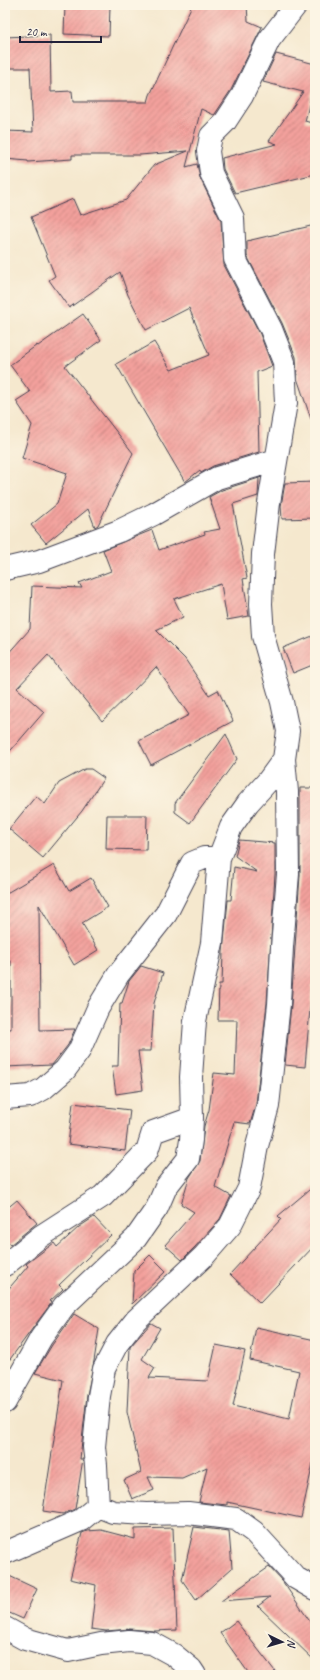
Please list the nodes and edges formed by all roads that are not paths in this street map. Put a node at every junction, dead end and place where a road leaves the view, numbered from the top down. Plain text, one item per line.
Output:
1 (296, 5) edge
2 (276, 460) junction
3 (5, 569) edge
4 (284, 759) junction
5 (219, 858) junction
6 (5, 1098) edge
7 (192, 1118) junction
8 (5, 1265) edge
9 (5, 1402) edge
10 (98, 1506) junction
11 (5, 1552) edge
12 (315, 1589) edge
13 (5, 1628) edge
14 (196, 1675) edge

1 - 2 street
2 - 3 street
2 - 4 street
4 - 5 street
4 - 10 street
5 - 6 street
5 - 7 street
7 - 8 street
7 - 9 street
10 - 11 street
10 - 12 street
13 - 14 street

